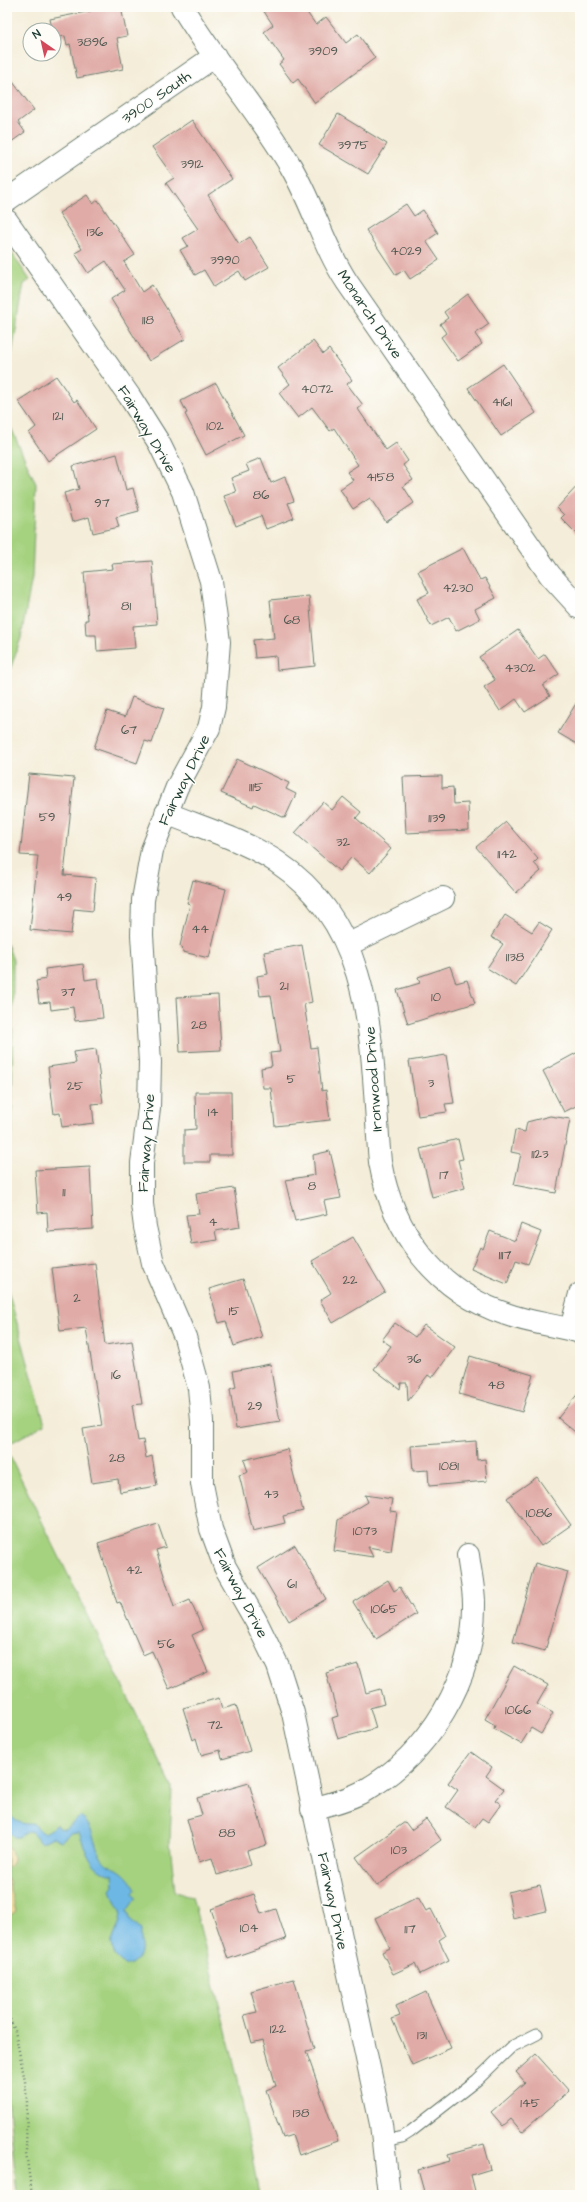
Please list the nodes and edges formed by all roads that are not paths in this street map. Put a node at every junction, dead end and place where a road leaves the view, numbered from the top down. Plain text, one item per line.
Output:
1 (182, 7) edge
2 (215, 56) junction
3 (7, 200) edge
4 (7, 221) edge
5 (580, 608) edge
6 (166, 814) junction
7 (443, 898) dead end
8 (347, 945) junction
9 (580, 1294) edge
10 (575, 1331) edge
11 (468, 1555) dead end
12 (312, 1809) junction
13 (537, 2034) dead end
14 (384, 2141) junction
15 (389, 2195) edge

1 - 2 street, Monarch Drive
2 - 3 street, 3900 South
2 - 5 street, Monarch Drive
4 - 6 street, Fairway Drive
6 - 8 street, Ironwood Drive
6 - 12 street, Fairway Drive
7 - 8 street
8 - 10 street, Ironwood Drive
9 - 10 street
11 - 12 street
12 - 14 street, Fairway Drive
13 - 14 lane
14 - 15 street, Fairway Drive

